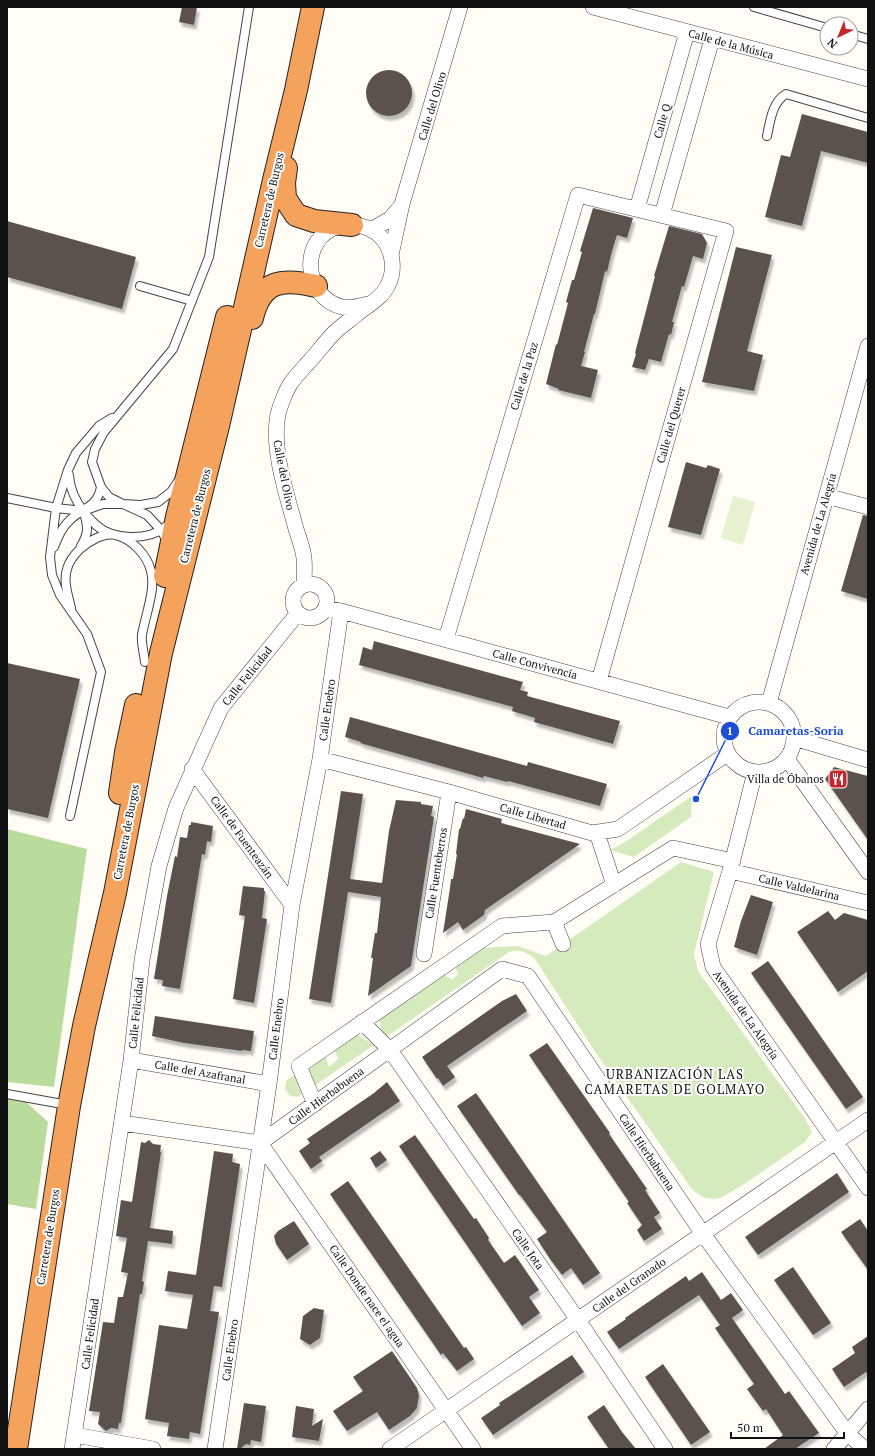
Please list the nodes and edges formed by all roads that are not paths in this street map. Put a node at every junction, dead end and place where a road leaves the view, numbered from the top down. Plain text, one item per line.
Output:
1 (249, 7) edge
2 (309, 7) edge
3 (313, 7) edge
4 (460, 7) edge
5 (594, 7) edge
6 (754, 7) edge
7 (819, 26) edge
8 (687, 32) junction
9 (712, 39) junction
10 (868, 79) edge
11 (296, 90) junction
12 (868, 118) edge
13 (767, 136) dead end
14 (402, 204) junction
15 (637, 209) junction
16 (662, 215) junction
17 (361, 227) junction
18 (391, 255) junction
19 (140, 286) dead end
20 (322, 294) junction
21 (192, 301) junction
22 (368, 304) junction
23 (334, 334) junction
24 (868, 346) edge
25 (209, 392) junction
26 (119, 413) junction
27 (218, 426) junction
28 (68, 470) junction
29 (101, 487) junction
30 (826, 496) junction
31 (7, 498) edge
32 (122, 504) junction
33 (868, 507) edge
34 (56, 508) junction
35 (83, 511) junction
36 (180, 511) junction
37 (116, 535) junction
38 (171, 550) junction
39 (75, 554) junction
40 (50, 557) junction
41 (304, 586) junction
42 (326, 608) junction
43 (341, 611) junction
44 (72, 613) junction
45 (298, 613) junction
46 (446, 639) junction
47 (153, 657) junction
48 (599, 681) junction
49 (769, 703) junction
50 (729, 717) junction
51 (794, 738) junction
52 (143, 744) junction
53 (727, 754) junction
54 (320, 759) junction
55 (787, 759) junction
56 (868, 760) edge
57 (192, 769) junction
58 (755, 772) junction
59 (449, 792) junction
60 (70, 816) dead end
61 (597, 833) junction
62 (731, 866) junction
63 (868, 872) edge
64 (614, 885) junction
65 (868, 903) edge
66 (292, 905) junction
67 (554, 922) junction
68 (563, 944) dead end
69 (424, 954) dead end
70 (362, 1022) junction
71 (84, 1026) junction
72 (390, 1050) junction
73 (131, 1060) junction
74 (269, 1084) junction
75 (7, 1094) edge
76 (315, 1104) junction
77 (69, 1106) junction
78 (868, 1120) edge
79 (122, 1123) junction
80 (260, 1143) junction
81 (835, 1143) junction
82 (868, 1188) edge
83 (703, 1234) junction
84 (578, 1320) junction
85 (868, 1409) edge
86 (446, 1410) junction
87 (848, 1434) junction
88 (74, 1442) edge
89 (16, 1449) edge
90 (153, 1449) edge
91 (215, 1449) edge
92 (390, 1449) edge
93 (473, 1449) edge
94 (665, 1449) edge
95 (834, 1449) edge
96 (865, 1449) edge

1 - 21 lane
2 - 25 highway, Carretera de Burgos
3 - 11 highway, Carretera de Burgos
4 - 14 street, Calle del Olivo
5 - 8 street, Calle de la Música
6 - 7 lane
8 - 9 street, Calle de la Música
8 - 15 street, Calle Q
9 - 10 street, Calle de la Música
9 - 16 street
11 - 17 highway
11 - 27 highway, Carretera de Burgos
12 - 13 lane
14 - 17 street, Calle del Olivo
14 - 18 street, Calle del Olivo
15 - 16 street, Calle de la Paz
15 - 46 street, Calle de la Paz
16 - 48 street, Calle del Querer
17 - 18 street
17 - 20 street
18 - 22 street
19 - 21 lane
20 - 22 street
20 - 23 street
20 - 47 highway
21 - 26 lane
22 - 23 street, Calle del Olivo
23 - 41 street, Calle del Olivo
24 - 30 street, Avenida de La Alegría
25 - 32 lane
25 - 36 highway, Carretera de Burgos
26 - 28 lane
26 - 29 lane
27 - 36 lane
27 - 47 highway, Carretera de Burgos
28 - 34 lane
28 - 35 lane
29 - 32 lane
29 - 35 lane
30 - 33 street
30 - 49 street, Avenida de La Alegría
31 - 34 lane
32 - 35 lane
32 - 36 lane
34 - 35 lane
34 - 40 lane
35 - 37 lane
35 - 39 lane
35 - 40 lane
36 - 37 lane
36 - 38 highway, Carretera de Burgos
37 - 39 lane
37 - 47 lane
38 - 47 highway, Carretera de Burgos
38 - 52 lane
39 - 44 lane
40 - 44 lane
41 - 42 street
41 - 45 street
42 - 43 street, Calle Convivencia
42 - 45 street
43 - 46 street, Calle Convivencia
43 - 54 street, Calle Enebro
44 - 60 lane
45 - 57 street, Calle Felicidad
46 - 48 street, Calle Convivencia
47 - 52 highway, Carretera de Burgos
47 - 71 highway, Carretera de Burgos
48 - 50 street, Calle Convivencia
49 - 50 street
49 - 51 street
50 - 53 street
51 - 55 street
51 - 56 street
52 - 71 highway, Carretera de Burgos
53 - 58 street
53 - 61 street, Calle Libertad
54 - 59 street, Calle Libertad
54 - 66 street, Calle Enebro
55 - 58 street
55 - 63 street
57 - 66 street, Calle de Fuenteazán
57 - 73 street, Calle Felicidad
58 - 62 street, Avenida de La Alegría
59 - 61 street, Calle Libertad
59 - 69 street, Calle Fuenteberros
61 - 64 street
62 - 64 street, Calle Valdelarina
62 - 65 street, Calle Valdelarina
62 - 81 street, Avenida de La Alegría
64 - 67 street, Calle Valdelarina
66 - 74 street, Calle Enebro
67 - 68 street
67 - 70 street
70 - 72 street, Calle Jota
70 - 76 street
71 - 77 highway, Carretera de Burgos
72 - 76 street, Calle Hierbabuena
72 - 83 street, Calle Hierbabuena
72 - 84 street, Calle Jota
73 - 74 street, Calle del Azafranal
73 - 79 street, Calle Felicidad
74 - 80 street, Calle Enebro
75 - 77 lane
76 - 80 street, Calle Hierbabuena
77 - 89 highway, Carretera de Burgos
78 - 81 street, Calle del Granado
79 - 80 street
79 - 88 street, Calle Felicidad
80 - 86 street, Calle Donde nace el agua
80 - 91 street, Calle Enebro
81 - 82 street, Avenida de La Alegría
81 - 83 street, Calle del Granado
83 - 84 street, Calle del Granado
83 - 87 street, Calle Hierbabuena
84 - 86 street, Calle del Granado
84 - 94 street, Calle Jota
85 - 87 street
86 - 92 street, Calle del Granado
86 - 93 street, Calle Donde nace el agua
87 - 95 street
87 - 96 street, Calle Hierbabuena
88 - 90 street

